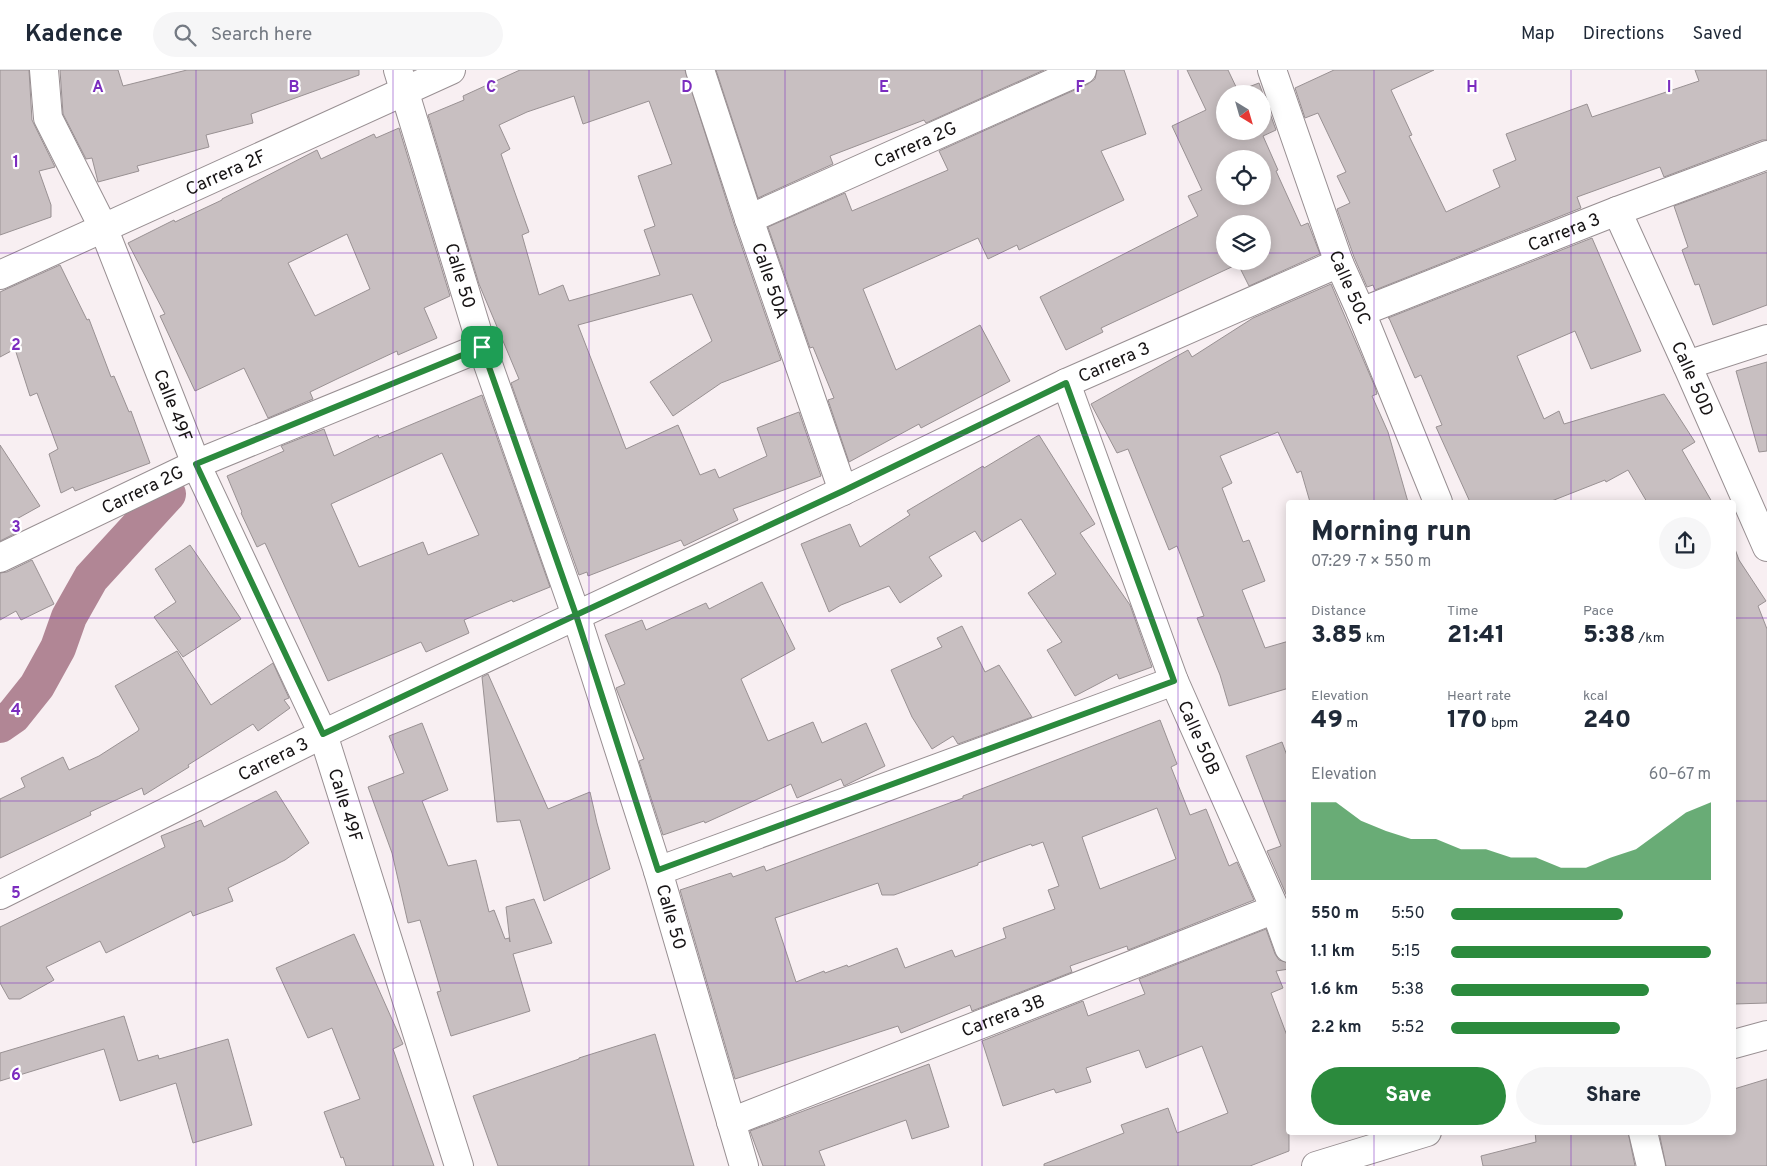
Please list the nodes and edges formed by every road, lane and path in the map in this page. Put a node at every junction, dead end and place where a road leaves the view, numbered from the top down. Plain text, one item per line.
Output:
1 (44, 70) edge
2 (451, 70) edge
3 (700, 70) edge
4 (1082, 70) edge
5 (1272, 70) edge
6 (401, 80) edge
7 (1767, 156) edge
8 (1617, 211) junction
9 (749, 219) junction
10 (103, 227) junction
11 (1339, 263) junction
12 (0, 275) edge
13 (1361, 312) junction
14 (1767, 339) edge
15 (482, 347) junction
16 (1687, 365) junction
17 (1066, 383) junction
18 (196, 464) junction
19 (843, 491) junction
20 (1437, 500) edge
21 (1767, 547) edge
22 (0, 558) edge
23 (576, 615) junction
24 (1174, 681) junction
25 (323, 734) junction
26 (658, 870) junction
27 (0, 895) edge
28 (1275, 909) junction
29 (1286, 940) edge
30 (1767, 1035) edge
31 (1736, 1043) edge
32 (731, 1122) junction
33 (1406, 1135) edge
34 (1644, 1135) edge
35 (1358, 1142) edge
36 (458, 1166) edge
37 (744, 1166) edge
38 (1316, 1166) edge
39 (1651, 1166) edge

1 - 10 street, Calle 49F
2 - 6 street, Carrera 2F
3 - 9 street, Calle 50A
4 - 9 street, Carrera 2G
5 - 11 street, Calle 50C
6 - 10 street, Carrera 2F
6 - 15 street, Calle 50
7 - 8 street, Carrera 3
8 - 13 street, Carrera 3
8 - 16 street, Calle 50D
9 - 19 street, Calle 50A
10 - 12 street, Carrera 2F
10 - 18 street, Calle 49F
11 - 13 street, Calle 50C
11 - 17 street, Carrera 3
13 - 20 street, Calle 50C
14 - 16 street
15 - 18 street, Carrera 2G
15 - 23 street, Calle 50
16 - 21 street, Calle 50D
17 - 19 street, Carrera 3
17 - 24 street, Calle 50B
18 - 22 street, Carrera 2G
18 - 25 street, Calle 49F
19 - 23 street, Carrera 3
23 - 25 street, Carrera 3
23 - 26 street, Calle 50
24 - 26 street
24 - 28 street, Calle 50B
25 - 27 street, Carrera 3
25 - 36 street, Calle 49F
26 - 32 street, Calle 50
28 - 29 street, Calle 50B
28 - 32 street, Carrera 3B
30 - 31 street
32 - 37 street, Calle 50
33 - 35 street
34 - 39 street
35 - 38 street

